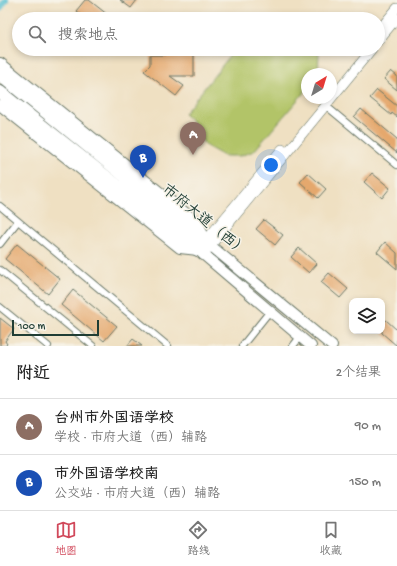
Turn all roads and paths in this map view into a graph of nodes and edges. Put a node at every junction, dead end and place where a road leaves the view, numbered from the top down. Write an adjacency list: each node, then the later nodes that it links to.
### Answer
1 (397, 8): 3 (main road)
2 (397, 18): 4 (main road)
3 (385, 23)
4 (385, 33)
5 (357, 56): 9 (main road)
6 (366, 56): 10 (main road)
7 (0, 63): 19 (main road)
8 (0, 75): 19 (highway, 市府大道（西）)
9 (337, 81)
10 (337, 87)
11 (0, 92): 19 (highway, 市府大道（西）)
12 (322, 104): 19 (main road)
13 (327, 104): 15 (street)
14 (0, 105): 19 (main road)
15 (397, 165)
16 (0, 206): 17 (street)
17 (18, 221): 18 (street); 26 (street)
18 (0, 244)
19 (204, 248): 22 (main road, 市府大道（西）); 30 (main road, 市府大道（西）)
20 (0, 270): 25 (street)
21 (0, 307): 24 (street)
22 (270, 311): 23 (main road, 市府大道（西）); 27 (street)
23 (300, 337): 28 (street); 29 (main road, 市府大道（西）)
24 (48, 346)
25 (92, 346)
26 (168, 346)
27 (242, 346)
28 (293, 346)
29 (311, 346)
30 (332, 346)

